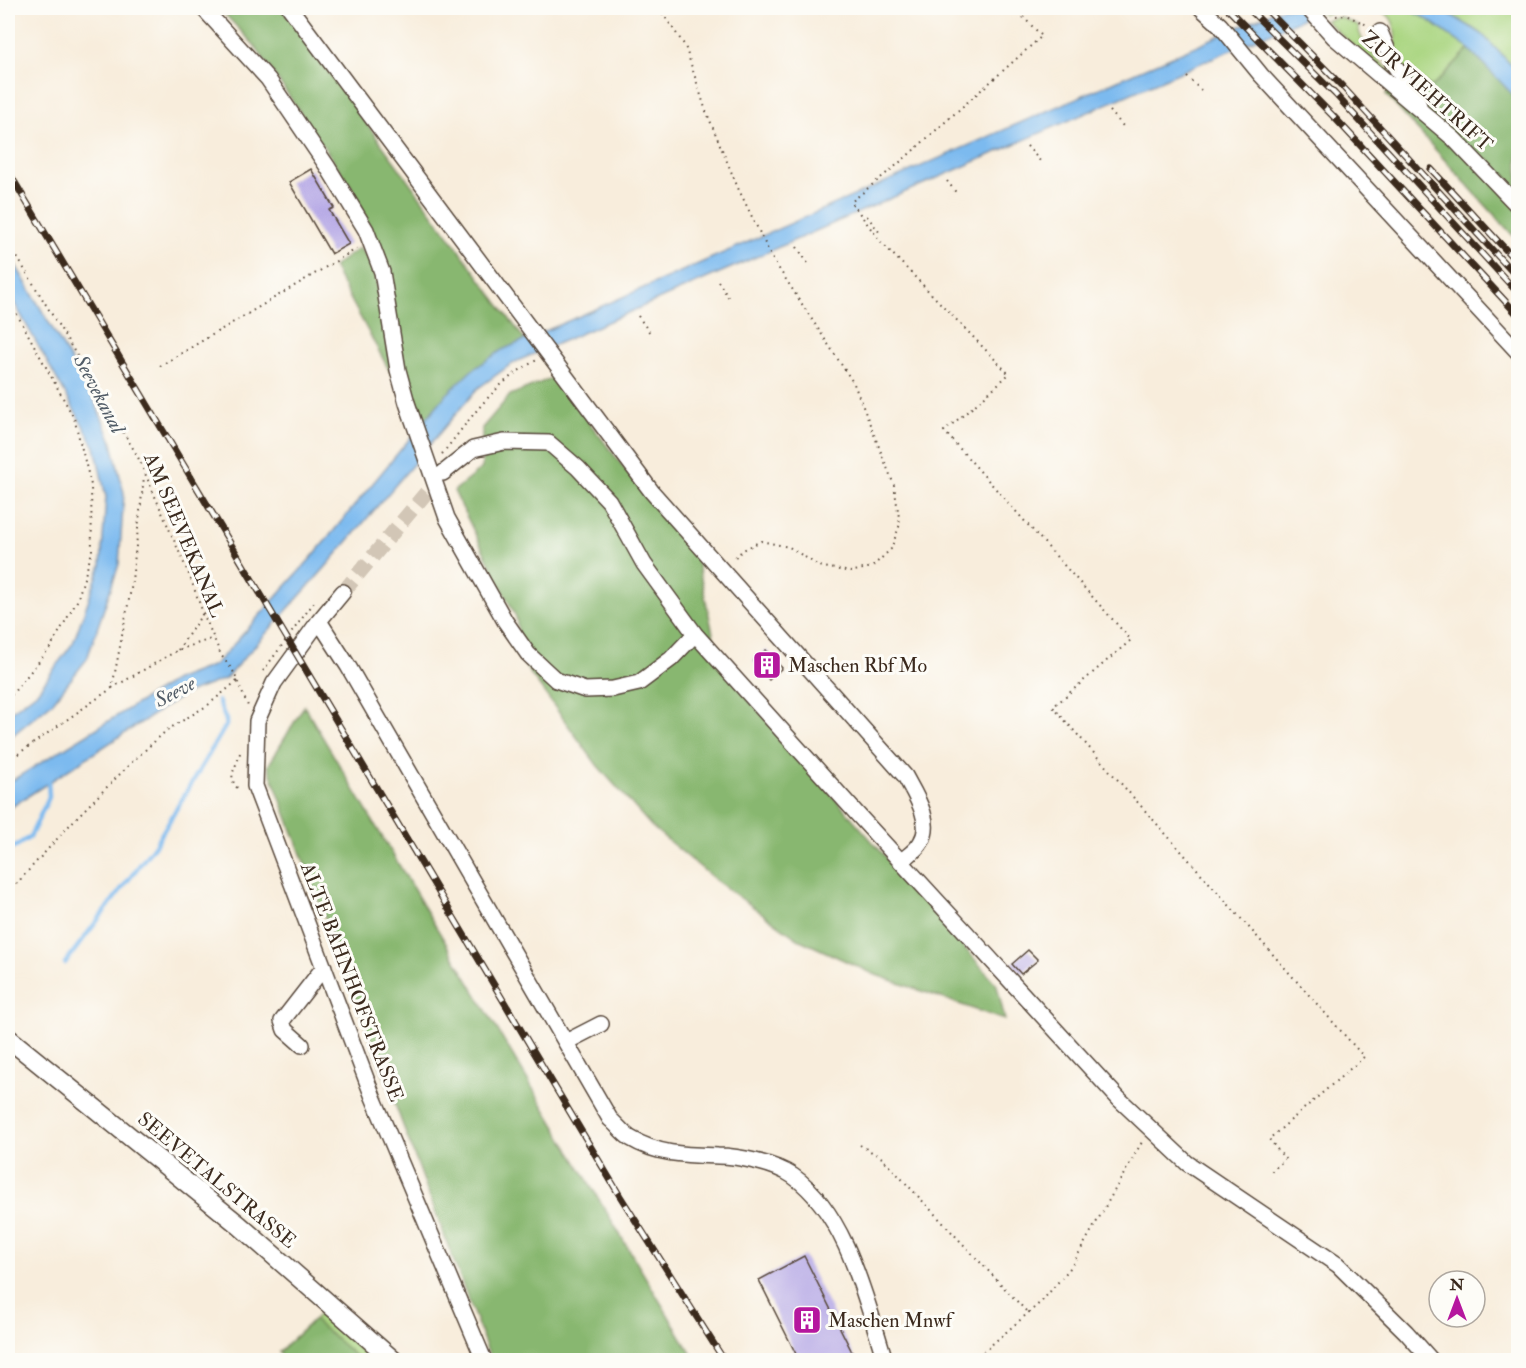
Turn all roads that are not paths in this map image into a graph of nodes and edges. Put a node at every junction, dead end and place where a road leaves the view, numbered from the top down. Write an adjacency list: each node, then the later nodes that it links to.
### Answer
1 (203, 8): 12 (street)
2 (290, 8): 13 (street)
3 (1201, 8): 8 (street)
4 (1308, 8): 6 (street, ZUR VIEHTRIFT)
5 (1380, 32): 6 (street)
6 (1420, 112): 7 (street, ZUR VIEHTRIFT)
7 (1518, 206)
8 (1518, 352)
9 (440, 466): 12 (street)
10 (343, 592): 11 (street, ALTE BAHNHOFSTRASSE)
11 (319, 621): 14 (street, ALTE BAHNHOFSTRASSE); 17 (street)
12 (695, 634): 13 (street)
13 (901, 862): 22 (street)
14 (324, 967): 18 (street); 20 (street, ALTE BAHNHOFSTRASSE)
15 (601, 1024): 17 (street)
16 (8, 1038): 19 (main road, SEEVETALSTRASSE)
17 (566, 1042): 21 (street)
18 (302, 1045)
19 (393, 1360)
20 (484, 1360)
21 (885, 1360)
22 (1431, 1360)

